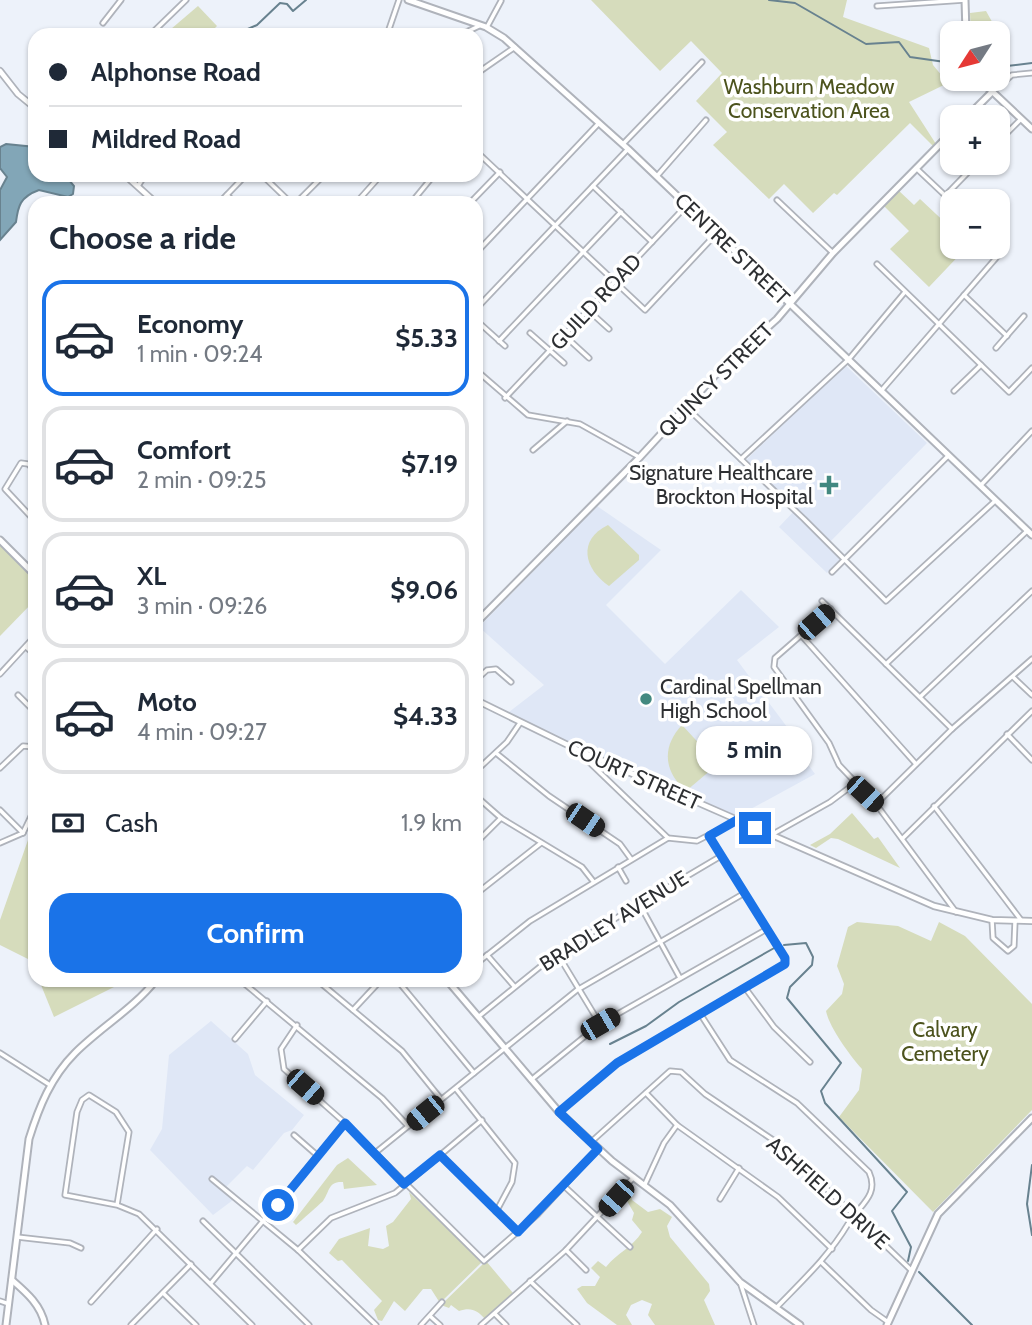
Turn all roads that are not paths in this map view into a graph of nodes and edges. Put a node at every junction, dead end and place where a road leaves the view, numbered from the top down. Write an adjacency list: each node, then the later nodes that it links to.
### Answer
1 (121, 0): 9 (street)
2 (186, 0): 11 (street)
3 (400, 0): 12 (street)
4 (408, 0): 10 (main road, CENTRE STREET)
5 (965, 0): 7 (street); 8 (main road)
6 (501, 1): 10 (street)
7 (877, 6)
8 (966, 21)
9 (103, 23)
10 (484, 26): 13 (street); 14 (main road, CENTRE STREET)
11 (157, 28)
12 (390, 28)
13 (479, 28)
14 (514, 47): 16 (street); 24 (main road, CENTRE STREET)
15 (702, 62): 27 (street)
16 (483, 69)
17 (0, 71): 20 (street)
18 (1032, 73): 19 (street)
19 (992, 92): 21 (main road); 22 (main road)
20 (28, 102)
21 (979, 105)
22 (1021, 119): 25 (main road); 26 (street)
23 (706, 120): 34 (street)
24 (599, 123): 27 (main road, CENTRE STREET); 53 (street)
25 (1032, 129)
26 (1010, 130)
27 (622, 144): 29 (main road, CENTRE STREET)
28 (940, 144): 31 (main road, QUINCY STREET)
29 (628, 149): 34 (main road, CENTRE STREET); 43 (street)
30 (483, 157): 32 (street)
31 (916, 168): 45 (street); 62 (main road, QUINCY STREET)
32 (500, 172): 52 (street); 53 (street)
33 (965, 175): 44 (street)
34 (656, 176): 55 (main road, CENTRE STREET)
35 (133, 182): 42 (street)
36 (141, 182): 42 (street)
37 (239, 182): 46 (street)
38 (269, 182): 48 (street)
39 (317, 182): 49 (street)
40 (375, 182): 50 (street)
41 (430, 182): 51 (street)
42 (138, 186): 47 (street)
43 (593, 186): 56 (street); 57 (street)
44 (952, 189)
45 (940, 191)
46 (227, 195)
47 (149, 196)
48 (283, 196)
49 (303, 196)
50 (362, 196)
51 (418, 196)
52 (477, 196)
53 (528, 198): 57 (street); 60 (street)
54 (777, 200): 62 (street)
55 (687, 205): 58 (main road, CENTRE STREET); 59 (street, GUILD ROAD)
56 (621, 212): 59 (street); 61 (street)
57 (556, 225): 61 (street); 68 (street)
58 (716, 234): 65 (street); 69 (main road, CENTRE STREET)
59 (652, 242): 65 (street, GUILD ROAD)
60 (483, 246)
61 (583, 252): 65 (street); 78 (street)
62 (833, 253): 69 (main road, QUINCY STREET)
63 (995, 259): 67 (street)
64 (877, 264): 66 (street)
65 (615, 282): 70 (street, GUILD ROAD)
66 (905, 292): 72 (street); 83 (street)
67 (964, 295): 72 (street); 77 (street)
68 (483, 302)
69 (790, 305): 83 (main road, CENTRE STREET); 91 (main road, QUINCY STREET)
70 (588, 310): 74 (street); 76 (street, GUILD ROAD)
71 (1024, 316): 77 (street)
72 (938, 325): 85 (street); 88 (street)
73 (483, 326): 78 (street)
74 (609, 329)
75 (530, 333): 81 (street)
76 (565, 335): 81 (street, GUILD ROAD); 82 (street)
77 (1007, 336): 80 (street)
78 (499, 341): 79 (street)
79 (505, 346)
80 (996, 348)
81 (551, 350): 84 (street); 90 (street, GUILD ROAD)
82 (589, 358)
83 (849, 359): 88 (main road, CENTRE STREET); 97 (street)
84 (564, 363)
85 (981, 365): 86 (street); 89 (street)
86 (1032, 368)
87 (483, 377): 90 (street)
88 (881, 391): 95 (main road, CENTRE STREET)
89 (954, 391)
90 (505, 398): 92 (street)
91 (686, 407): 96 (main road, QUINCY STREET); 97 (street)
92 (567, 421): 94 (street); 96 (street)
93 (1032, 431): 99 (street)
94 (533, 450)
95 (947, 457): 99 (main road, CENTRE STREET); 104 (street)
96 (639, 458): 110 (main road, QUINCY STREET)
97 (741, 459): 104 (street)
98 (28, 464): 101 (street)
99 (980, 487): 100 (main road, CENTRE STREET)
100 (995, 501): 102 (main road, CENTRE STREET); 104 (street)
101 (28, 513)
102 (1030, 533): 114 (street)
103 (0, 540): 105 (main road)
104 (845, 559): 106 (street)
105 (28, 568)
106 (832, 572)
107 (1032, 591): 121 (street)
108 (822, 601): 109 (street)
109 (831, 609): 111 (street); 114 (street)
110 (483, 616)
111 (802, 635): 132 (street); 135 (street)
112 (26, 646): 115 (street)
113 (1032, 659): 117 (street)
114 (886, 664): 121 (street)
115 (0, 674)
116 (483, 674): 118 (street)
117 (1012, 677): 120 (street); 126 (street)
118 (511, 682)
119 (18, 695): 123 (street)
120 (1032, 695)
121 (920, 697): 126 (street)
122 (483, 703): 125 (street, COURT STREET)
123 (28, 705)
124 (1032, 711): 127 (street)
125 (520, 723): 129 (street); 130 (street, COURT STREET)
126 (953, 729): 132 (street)
127 (1007, 734): 131 (street); 138 (street)
128 (28, 746): 134 (street)
129 (496, 753): 133 (street); 152 (street)
130 (587, 755): 141 (street, COURT STREET); 147 (street)
131 (1032, 760)
132 (916, 764): 137 (street)
133 (483, 765)
134 (0, 768)
135 (854, 784): 137 (street); 144 (street)
136 (483, 802): 140 (street)
137 (876, 804): 148 (street)
138 (934, 806): 148 (street); 163 (street)
139 (0, 810): 143 (street)
140 (501, 818): 146 (street); 150 (street)
141 (737, 820): 144 (street, COURT STREET); 145 (street)
142 (28, 823): 143 (street)
143 (23, 833): 149 (street)
144 (772, 835): 159 (street, COURT STREET)
145 (709, 836): 147 (street); 151 (street)
146 (483, 837)
147 (668, 838): 152 (street)
148 (902, 838): 159 (street)
149 (0, 843)
150 (541, 843): 154 (street); 156 (street)
151 (721, 856): 157 (street); 158 (street, BRADLEY AVENUE)
152 (631, 859): 153 (street)
153 (618, 867): 154 (street); 155 (street)
154 (593, 881): 167 (street)
155 (626, 881)
156 (483, 889)
157 (743, 894): 164 (street); 165 (street)
158 (640, 905): 165 (street); 166 (street, BRADLEY AVENUE)
159 (957, 913): 160 (street, COURT STREET)
160 (992, 920): 162 (street, COURT STREET); 162 (street)
161 (1032, 921): 163 (street, COURT STREET)
162 (1015, 922): 163 (street, COURT STREET)
163 (1022, 922)
164 (767, 929): 169 (street); 177 (street)
165 (660, 942): 169 (street); 178 (street)
166 (557, 953): 170 (street, BRADLEY AVENUE); 178 (street)
167 (487, 954): 168 (street); 170 (street)
168 (483, 958)
169 (680, 978): 183 (street)
170 (514, 986): 182 (street, BRADLEY AVENUE)
171 (149, 987): 191 (main road)
172 (249, 987): 179 (street)
173 (325, 987): 180 (street)
174 (374, 987): 180 (street)
175 (403, 987): 189 (street)
176 (453, 987): 182 (main road)
177 (746, 989): 181 (street); 188 (street)
178 (577, 990): 183 (street); 186 (street)
179 (267, 1001): 184 (street); 185 (street)
180 (353, 1010): 194 (street)
181 (701, 1015): 195 (street); 216 (street)
182 (478, 1017): 186 (main road)
183 (600, 1024): 190 (street)
184 (297, 1025): 198 (street); 200 (street)
185 (235, 1039)
186 (504, 1048): 189 (street); 190 (main road)
187 (0, 1054): 191 (street)
188 (810, 1062)
189 (474, 1073): 192 (street)
190 (531, 1080): 195 (main road)
191 (50, 1085): 222 (main road)
192 (456, 1088): 194 (street); 196 (street)
193 (646, 1093): 199 (street); 202 (street); 216 (street, ASHFIELD DRIVE)
194 (441, 1100): 200 (street)
195 (559, 1112): 202 (main road)
196 (482, 1120): 205 (street); 215 (street)
197 (1031, 1120): 232 (main road)
198 (345, 1123): 204 (street); 206 (street)
199 (677, 1125): 207 (street); 211 (street)
200 (408, 1126): 204 (street)
201 (294, 1135): 206 (street)
202 (591, 1142): 203 (main road)
203 (598, 1149): 208 (main road); 212 (street)
204 (375, 1153): 210 (street)
205 (440, 1155): 210 (street); 215 (street)
206 (318, 1156): 219 (street)
207 (739, 1168): 213 (street); 225 (street)
208 (634, 1177): 211 (main road); 217 (street)
209 (212, 1179): 219 (street)
210 (404, 1184): 221 (street); 226 (street)
211 (645, 1184): 235 (main road)
212 (564, 1186): 217 (street); 221 (street)
213 (720, 1199)
214 (117, 1205): 214 (street); 220 (street)
215 (496, 1212): 221 (street)
216 (855, 1216): 225 (street); 232 (street, ASHFIELD DRIVE)
217 (598, 1217): 223 (street); 227 (street)
218 (203, 1221): 228 (street)
219 (264, 1221): 226 (street); 228 (street)
220 (157, 1229): 230 (street); 239 (street)
221 (518, 1232)
222 (17, 1237): 224 (street); 233 (main road)
223 (630, 1247)
224 (81, 1248)
225 (832, 1249): 229 (street)
226 (298, 1250): 252 (street)
227 (566, 1250): 231 (street); 234 (street)
228 (237, 1254): 236 (street); 251 (street)
229 (821, 1262): 242 (street); 245 (street)
230 (191, 1264): 236 (street); 237 (street)
231 (586, 1270)
232 (911, 1270): 245 (main road)
233 (12, 1280): 241 (main road); 248 (main road)
234 (530, 1281): 243 (street); 257 (street)
235 (740, 1282): 242 (main road); 258 (street)
236 (211, 1283): 250 (street)
237 (163, 1293): 246 (street); 249 (street)
238 (0, 1301): 241 (street)
239 (91, 1302)
240 (442, 1303): 244 (street)
241 (9, 1304): 247 (main road)
242 (776, 1308): 259 (main road)
243 (494, 1314): 255 (street); 256 (street)
244 (430, 1316): 253 (street); 254 (street)
245 (887, 1323)
246 (134, 1324)
247 (6, 1325)
248 (45, 1325)
249 (196, 1325)
250 (253, 1325)
251 (309, 1325)
252 (376, 1325)
253 (421, 1325)
254 (440, 1325)
255 (481, 1325)
256 (506, 1325)
257 (577, 1325)
258 (754, 1325)
259 (800, 1325)

